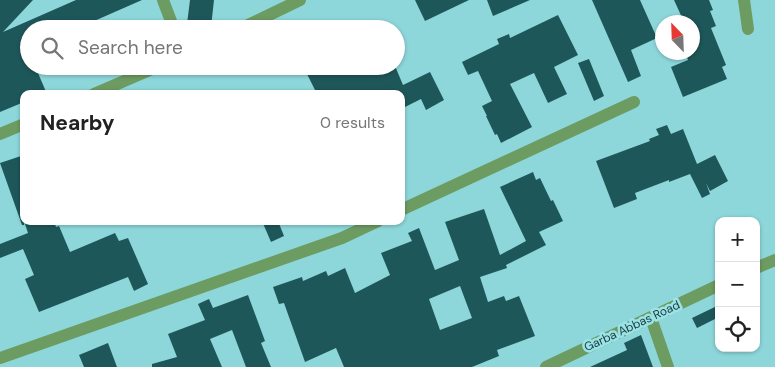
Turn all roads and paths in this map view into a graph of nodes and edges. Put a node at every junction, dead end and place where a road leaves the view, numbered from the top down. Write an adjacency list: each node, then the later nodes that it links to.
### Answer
1 (163, 0): 4 (street)
2 (300, 0): 5 (street)
3 (744, 0): 6 (street)
4 (171, 20)
5 (259, 20)
6 (748, 29)
7 (138, 75): 8 (street)
8 (103, 90)
9 (634, 102): 12 (street)
10 (20, 126): 11 (street)
11 (0, 134)
12 (405, 208)
13 (370, 225): 18 (street)
14 (775, 260): 15 (street)
15 (760, 266)
16 (715, 287): 17 (street, Garba Abbas Road)
17 (651, 318): 19 (street, Garba Abbas Road); 20 (street)
18 (0, 358)
19 (546, 367)
20 (668, 367)

